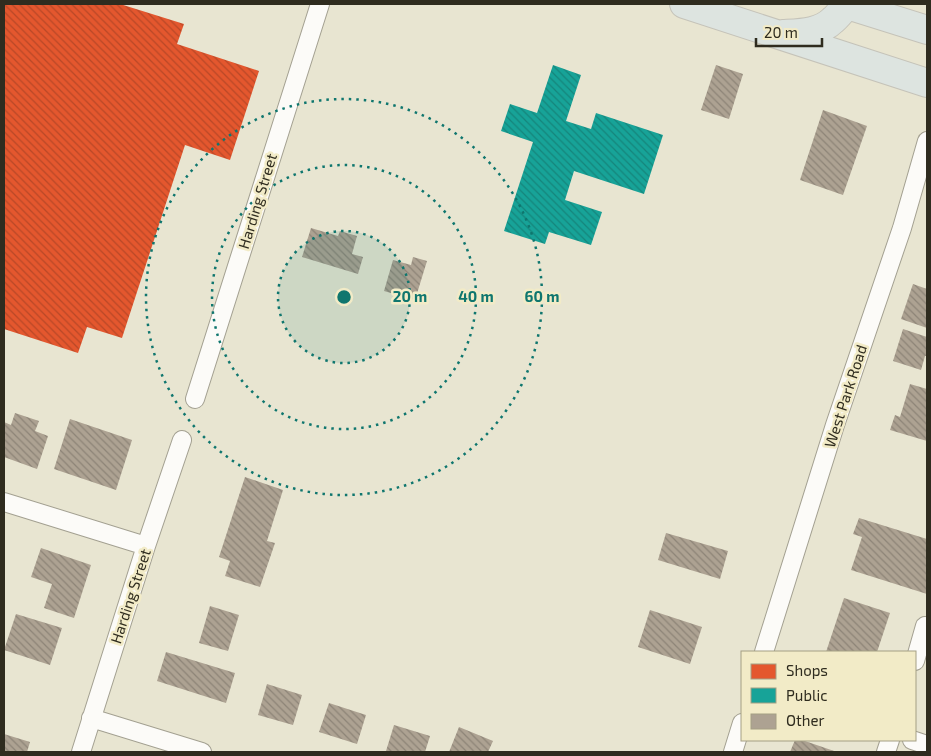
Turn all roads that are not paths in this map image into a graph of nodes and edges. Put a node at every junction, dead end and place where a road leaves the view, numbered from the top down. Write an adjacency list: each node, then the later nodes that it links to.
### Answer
1 (320, 4): 8 (street, Harding Street)
2 (684, 4): 5 (main road)
3 (845, 4): 4 (main road); 5 (main road)
4 (927, 30)
5 (776, 34): 6 (main road)
6 (927, 83)
7 (927, 141): 13 (street, West Park Road)
8 (195, 399)
9 (182, 440): 11 (street, Harding Street)
10 (4, 502): 11 (street)
11 (146, 546): 15 (street, Harding Street)
12 (925, 626): 14 (street)
13 (764, 651)
14 (916, 657)
15 (92, 718): 19 (street, Harding Street); 20 (street)
16 (741, 726): 21 (street)
17 (915, 741): 18 (street)
18 (927, 745)
19 (81, 752)
20 (202, 752)
21 (733, 752)

